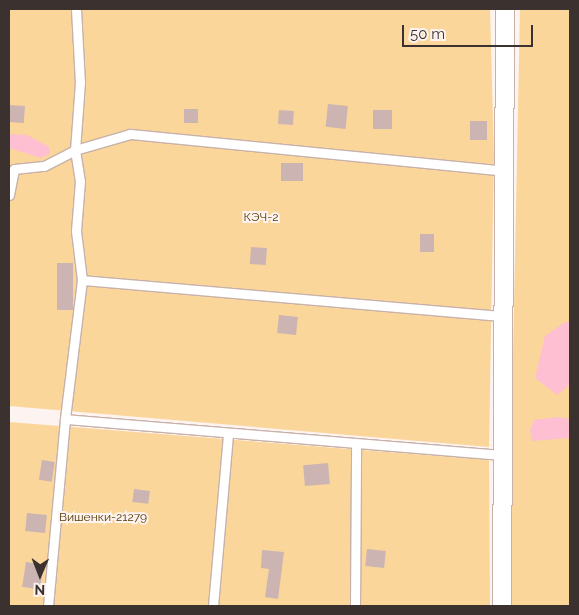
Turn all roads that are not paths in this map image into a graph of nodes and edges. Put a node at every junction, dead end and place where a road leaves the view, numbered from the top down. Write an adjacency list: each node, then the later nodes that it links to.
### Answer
1 (76, 9): 3 (lane)
2 (505, 9): 4 (street)
3 (75, 150): 4 (lane); 5 (lane); 6 (lane)
4 (505, 171): 7 (street)
5 (9, 195)
6 (82, 280): 7 (lane); 8 (lane)
7 (505, 316): 11 (street)
8 (64, 419): 9 (lane); 12 (lane)
9 (228, 434): 10 (lane); 13 (lane)
10 (356, 445): 11 (lane); 14 (lane)
11 (504, 455): 15 (street)
12 (48, 606)
13 (213, 606)
14 (355, 606)
15 (502, 606)

